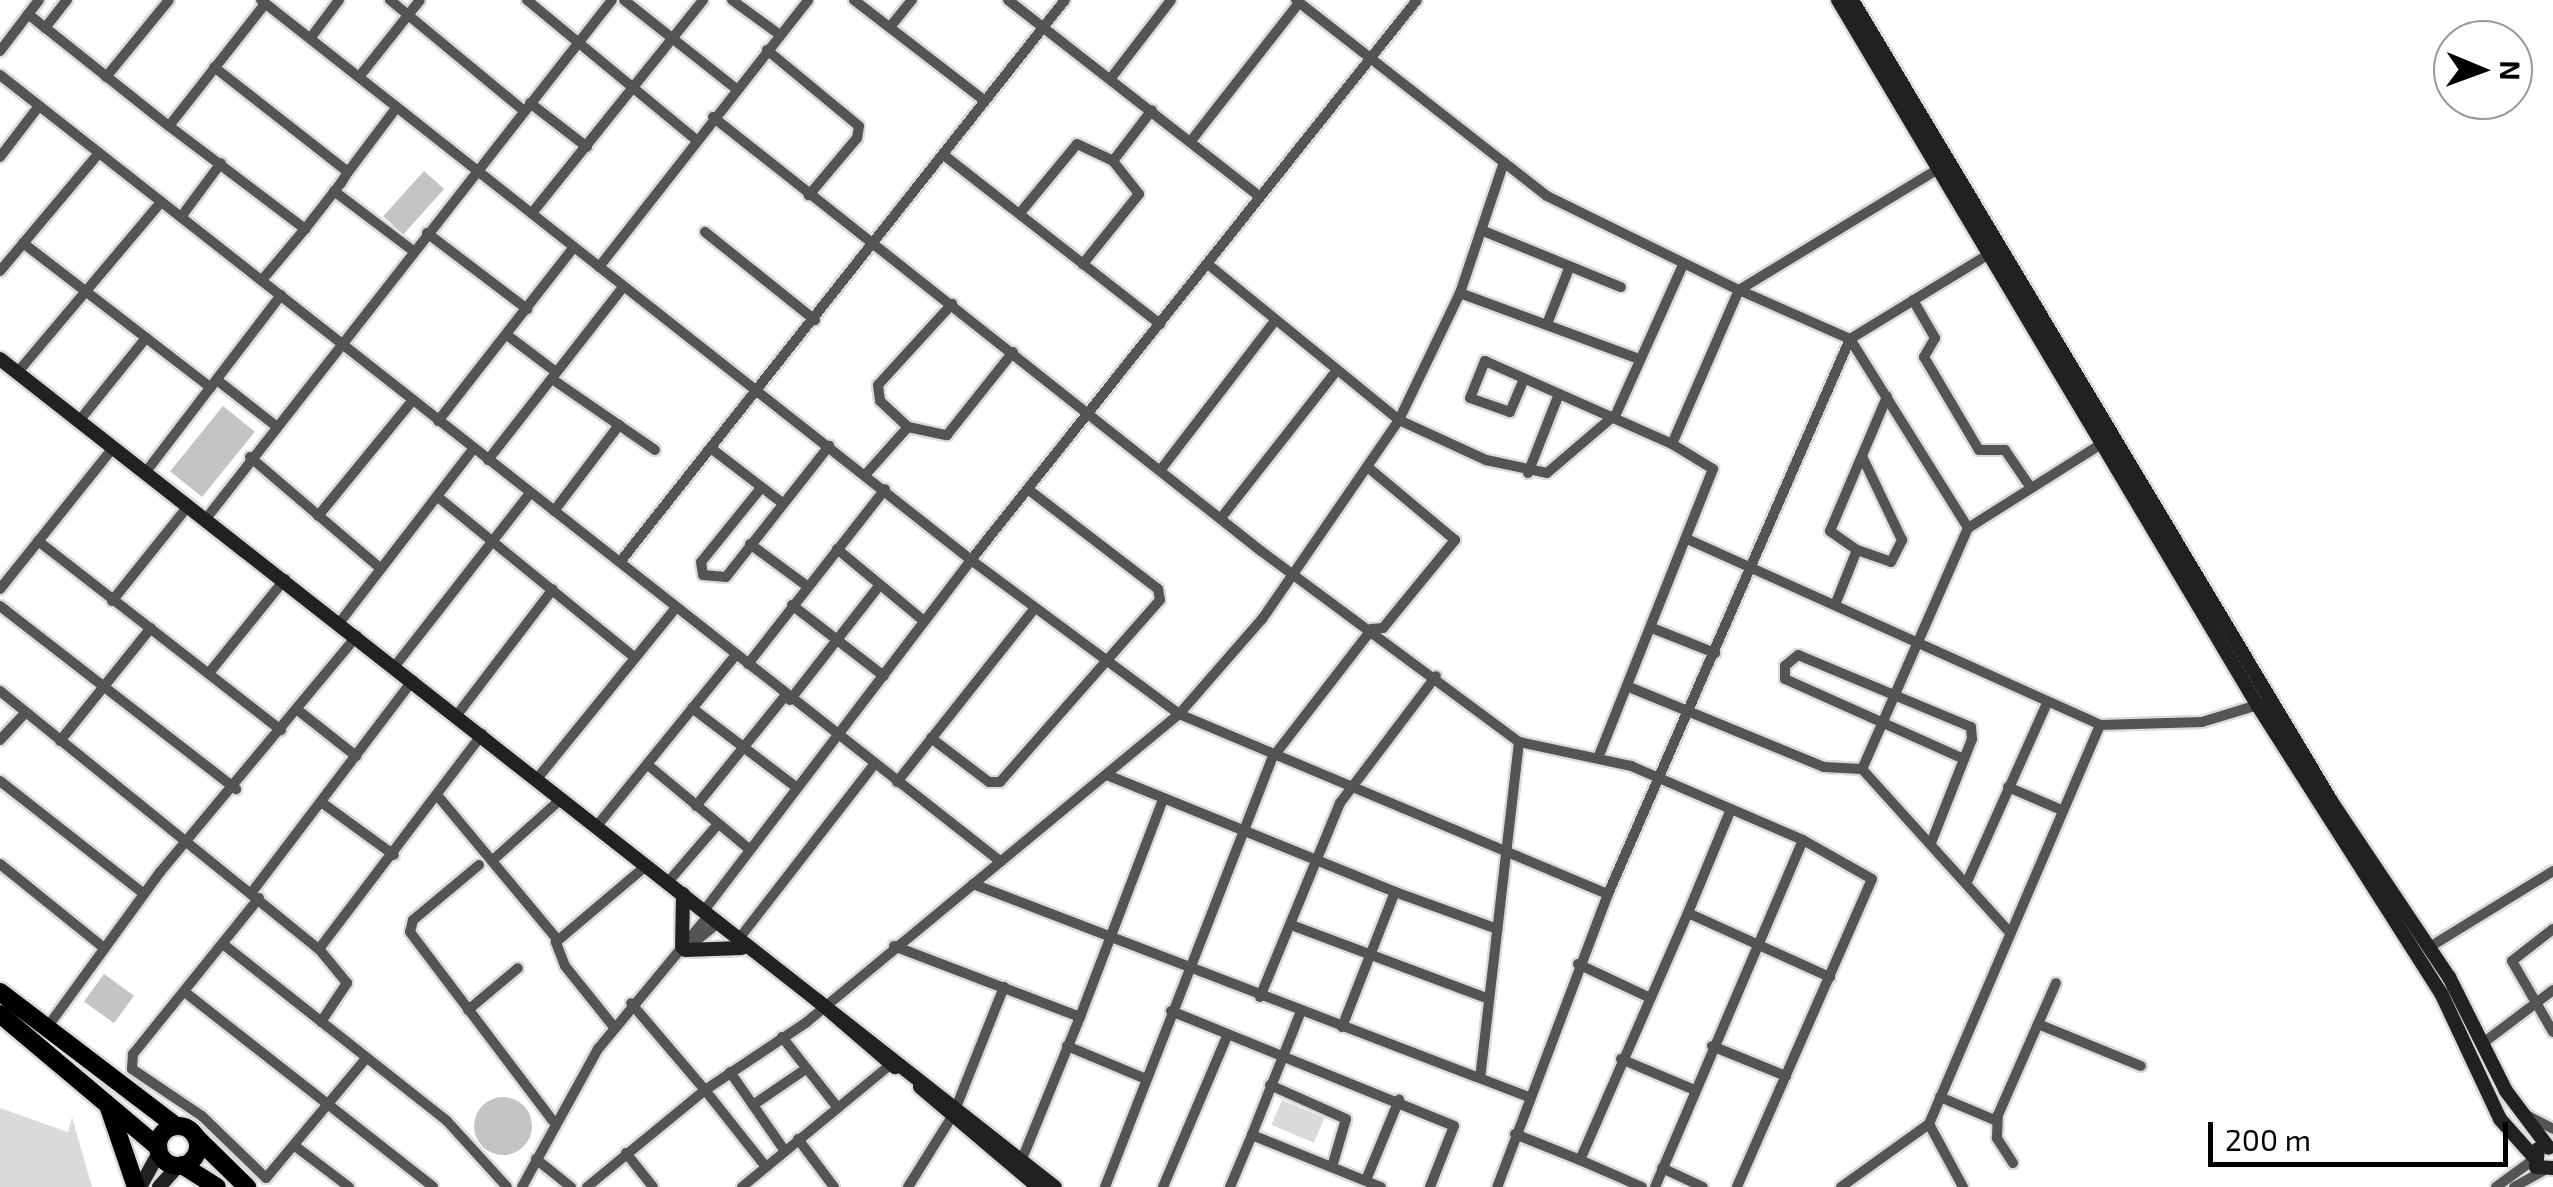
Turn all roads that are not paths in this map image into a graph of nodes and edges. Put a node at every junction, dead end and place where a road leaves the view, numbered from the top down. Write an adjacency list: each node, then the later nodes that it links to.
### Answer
1 (39, 0): 23 (street)
2 (67, 0): 27 (street)
3 (169, 0): 37 (street)
4 (339, 0): 29 (street)
5 (390, 0): 24 (street)
6 (420, 0): 24 (street)
7 (528, 0): 31 (street)
8 (612, 0): 31 (street)
9 (624, 0): 30 (street)
10 (703, 0): 30 (street)
11 (732, 0): 28 (street)
12 (808, 0): 28 (street)
13 (854, 0): 26 (street)
14 (912, 0): 26 (street)
15 (1008, 0): 25 (street)
16 (1065, 0): 25 (street)
17 (1171, 0): 39 (street)
18 (1417, 0): 34 (street)
19 (1838, 0): 58 (main road)
20 (1852, 0): 194 (main road)
21 (1298, 1): 34 (street); 50 (street)
22 (263, 2): 29 (street); 35 (street)
23 (28, 14): 27 (street); 32 (street)
24 (409, 15): 38 (street); 45 (street)
25 (1044, 24): 39 (street); 42 (street)
26 (890, 27): 42 (street)
27 (45, 28): 37 (street)
28 (780, 35): 33 (street)
29 (312, 36): 38 (street)
30 (672, 38): 40 (street); 41 (street)
31 (577, 43): 40 (street); 45 (street)
32 (0, 50)
33 (767, 50): 41 (street); 62 (street)
34 (1372, 56): 56 (street); 63 (street)
35 (214, 66): 48 (street); 60 (street)
36 (0, 75): 43 (street)
37 (106, 77): 48 (street)
38 (358, 77): 44 (street)
39 (1111, 78): 46 (street)
40 (632, 88): 49 (street); 51 (street)
41 (735, 88): 47 (street)
42 (986, 101): 53 (street)
43 (39, 106): 52 (street); 54 (street)
44 (397, 107): 59 (street); 60 (street)
45 (527, 107): 51 (street); 59 (street)
46 (1152, 110): 50 (street); 55 (street)
47 (713, 117): 49 (street); 62 (street)
48 (170, 126): 57 (street)
49 (695, 139): 81 (street)
50 (1191, 141): 63 (street)
51 (587, 147): 66 (street)
52 (99, 153): 64 (street); 72 (street)
53 (944, 156): 65 (street); 73 (street)
54 (0, 157)
55 (1113, 161): 65 (street); 77 (street)
56 (1504, 162): 69 (street); 79 (street)
57 (221, 163): 67 (street); 68 (street)
58 (1940, 168): 76 (main road); 86 (street)
59 (476, 169): 66 (street); 70 (street)
60 (348, 172): 61 (street)
61 (334, 191): 68 (street); 75 (street)
62 (809, 194): 73 (street)
63 (1259, 196): 78 (street)
64 (161, 202): 67 (street); 88 (street)
65 (1020, 213): 77 (street)
66 (532, 214): 74 (street)
67 (181, 217): 83 (street)
68 (305, 229): 83 (street)
69 (1481, 230): 80 (street); 87 (street)
70 (427, 232): 75 (street); 92 (street)
71 (705, 232): 93 (street)
72 (23, 243): 82 (street); 88 (street)
73 (872, 246): 91 (street); 93 (street)
74 (574, 248): 81 (street); 92 (street)
75 (412, 250): 100 (street)
76 (1991, 253): 90 (street); 121 (main road)
77 (1083, 264): 95 (street)
78 (1209, 265): 94 (street); 95 (street)
79 (1683, 265): 86 (street); 103 (street)
80 (1570, 266): 85 (street); 96 (street)
81 (599, 267): 84 (street)
82 (0, 270)
83 (262, 280): 89 (street)
84 (623, 286): 106 (street); 109 (street)
85 (1622, 287)
86 (1739, 290): 99 (street); 122 (street)
87 (1460, 292): 96 (street); 115 (street)
88 (83, 293): 98 (street); 105 (street)
89 (281, 295): 100 (street); 108 (street)
90 (1913, 300): 99 (street); 138 (street)
91 (952, 304): 101 (street); 120 (street)
92 (526, 309): 97 (street)
93 (815, 320): 109 (street)
94 (1274, 322): 104 (street); 131 (street)
95 (1160, 324): 113 (street)
96 (1547, 324): 103 (street)
97 (507, 335): 106 (street); 117 (street)
98 (146, 338): 108 (street); 116 (street)
99 (1850, 338): 111 (street); 157 (street)
100 (340, 342): 112 (street); 118 (street)
101 (1012, 352): 113 (street); 120 (street)
102 (0, 359): 105 (main road)
103 (1638, 359): 114 (street)
104 (1337, 370): 115 (street); 146 (street)
105 (17, 373): 116 (main road)
106 (554, 376): 119 (street); 130 (street)
107 (1524, 379): 107 (street); 110 (street)
108 (214, 384): 118 (street); 133 (street)
109 (757, 390): 123 (street); 126 (street)
110 (1558, 394): 114 (street); 134 (street)
111 (1887, 397): 128 (street); 148 (street)
112 (414, 400): 117 (street); 145 (street)
113 (1092, 414): 131 (street); 139 (street)
114 (1613, 418): 122 (street); 134 (street)
115 (1399, 420): 132 (street); 134 (street)
116 (79, 421): 124 (main road)
117 (438, 421): 125 (street)
118 (276, 426): 129 (street)
119 (619, 426): 127 (street); 144 (street)
120 (908, 427): 135 (street)
121 (2103, 443): 138 (street); 194 (main road)
122 (1672, 444): 149 (street)
123 (829, 446): 135 (street); 142 (street)
124 (113, 448): 133 (main road); 150 (street)
125 (473, 449): 130 (street); 141 (street)
126 (712, 449): 136 (street); 156 (street)
127 (655, 450)
128 (1862, 456): 154 (street); 154 (street)
129 (250, 457): 145 (street); 147 (street)
130 (488, 460): 140 (street)
131 (1162, 468): 146 (street)
132 (1370, 469): 159 (street); 175 (street)
133 (145, 473): 143 (main road)
134 (1528, 473)
135 (866, 474): 137 (street)
136 (760, 488): 142 (street); 152 (street)
137 (885, 488): 153 (street); 155 (street)
138 (2031, 488): 148 (street)
139 (1029, 490): 155 (street); 183 (street)
140 (530, 493): 144 (street); 151 (street)
141 (438, 497): 151 (street); 158 (street)
142 (781, 502): 152 (street)
143 (188, 506): 147 (main road); 165 (street)
144 (554, 511): 156 (street)
145 (318, 516): 158 (street)
146 (1220, 518): 159 (street)
147 (206, 520): 160 (main road)
148 (1968, 528): 177 (street)
149 (1686, 539): 157 (street); 174 (street)
150 (38, 541): 164 (street); 165 (street)
151 (492, 541): 163 (street); 184 (street)
152 (750, 544): 162 (street)
153 (837, 550): 161 (street); 162 (street)
154 (1857, 550): 167 (street)
155 (971, 560): 170 (street); 172 (street)
156 (620, 562): 169 (street)
157 (1751, 566): 167 (street); 179 (street)
158 (380, 568): 171 (street)
159 (1292, 573): 175 (street); 200 (street)
160 (285, 579): 171 (main road); 185 (street)
161 (880, 585): 172 (street); 178 (street)
162 (807, 586): 166 (street)
163 (553, 589): 180 (street); 201 (street)
164 (0, 590)
165 (112, 601): 173 (street)
166 (792, 605): 178 (street); 182 (street)
167 (1835, 605): 177 (street)
168 (0, 606): 189 (street)
169 (676, 608): 180 (street); 181 (street)
170 (1035, 608): 183 (street); 207 (street)
171 (340, 622): 176 (main road)
172 (924, 622): 186 (street)
173 (151, 628): 185 (street); 189 (street)
174 (1652, 628): 179 (street); 190 (street)
175 (1372, 629): 187 (street); 214 (street)
176 (356, 636): 184 (main road); 198 (street)
177 (1921, 639): 193 (street); 195 (street)
178 (836, 640): 186 (street); 192 (street)
179 (1715, 653): 197 (street)
180 (633, 656): 221 (street)
181 (736, 656): 182 (street); 196 (street)
182 (748, 664): 192 (street)
183 (1107, 664): 200 (street); 207 (street)
184 (395, 666): 188 (main road)
185 (209, 674): 204 (street)
186 (884, 676): 206 (street)
187 (1436, 676): 210 (street); 224 (street)
188 (413, 680): 201 (main road); 213 (street)
189 (104, 685): 209 (street); 227 (street)
190 (1629, 687): 197 (street); 212 (street)
191 (0, 691): 199 (street)
192 (788, 698): 206 (street); 211 (street)
193 (1896, 699): 202 (street); 202 (street); 215 (street)
194 (2264, 702): 203 (street); 273 (main road); 352 (main road)
195 (2047, 704): 203 (street); 226 (street)
196 (692, 708): 211 (street); 216 (street)
197 (1691, 708): 218 (street); 220 (street)
198 (299, 712): 204 (street); 213 (street)
199 (26, 713): 208 (street); 209 (street)
200 (1179, 714): 214 (street); 219 (street)
201 (457, 715): 205 (main road)
202 (1883, 725): 215 (street); 218 (street)
203 (2100, 725): 233 (street)
204 (281, 730): 227 (street)
205 (482, 734): 221 (main road); 228 (street)
206 (836, 738): 217 (street); 225 (street)
207 (931, 738): 223 (street)
208 (0, 740)
209 (60, 740): 239 (street)
210 (1520, 742): 212 (street); 241 (street)
211 (744, 748): 225 (street); 232 (street)
212 (1600, 755): 220 (street)
213 (356, 756): 231 (street)
214 (1272, 757): 224 (street); 237 (street)
215 (1964, 759): 240 (street)
216 (648, 765): 232 (street); 236 (street)
217 (873, 766): 223 (street); 267 (street)
218 (1862, 770): 240 (street)
219 (1107, 775): 230 (street); 246 (street)
220 (1660, 778): 234 (street); 257 (street)
221 (536, 780): 229 (main road)
222 (0, 781): 255 (street)
223 (897, 782): 246 (street)
224 (1352, 782): 241 (street); 245 (street)
225 (796, 787): 242 (street)
226 (2008, 787): 233 (street); 252 (street)
227 (236, 789): 239 (street)
228 (437, 795): 243 (street); 244 (street)
229 (562, 800): 236 (main road); 244 (street)
230 (1163, 800): 237 (street); 265 (street)
231 (321, 802): 243 (street); 258 (street)
232 (696, 806): 235 (street)
233 (2060, 808): 264 (street)
234 (1731, 809): 238 (street); 259 (street)
235 (718, 824): 242 (street); 251 (street)
236 (596, 826): 249 (main road)
237 (1246, 829): 245 (street); 278 (street)
238 (1803, 840): 270 (street); 280 (street)
239 (190, 842): 255 (street); 258 (street)
240 (1931, 844): 252 (street)
241 (1506, 846): 257 (street); 262 (street)
242 (748, 848): 260 (street)
243 (394, 855): 272 (street)
244 (494, 859): 266 (street)
245 (1319, 860): 254 (street); 261 (street)
246 (1001, 862): 253 (street)
247 (0, 864): 271 (street)
248 (478, 864): 292 (street)
249 (647, 864): 251 (main road); 266 (street)
250 (2553, 871): 273 (street)
251 (668, 882): 256 (main road)
252 (1967, 882): 264 (street)
253 (973, 884): 265 (street); 269 (street)
254 (1395, 892): 262 (street); 276 (street)
255 (144, 894): 271 (street)
256 (682, 894): 260 (main road); 274 (main road)
257 (1608, 894): 277 (street)
258 (255, 895): 268 (street); 272 (street)
259 (1688, 913): 270 (street); 286 (street)
260 (710, 917): 267 (main road); 274 (street)
261 (1294, 926): 276 (street); 287 (street)
262 (1497, 929): 288 (street)
263 (2553, 929): 290 (street)
264 (2010, 933): 323 (street)
265 (1112, 936): 278 (street); 296 (street)
266 (558, 940): 299 (street)
267 (738, 940): 275 (main road)
268 (223, 944): 285 (street); 297 (street)
269 (894, 946): 282 (street); 291 (street)
270 (1756, 946): 280 (street); 307 (street)
271 (103, 947): 301 (street)
272 (319, 948): 297 (street)
273 (2428, 948): 305 (main road)
274 (682, 950): 275 (main road); 289 (street)
275 (761, 956): 291 (main road)
276 (1368, 956): 288 (street); 300 (street)
277 (1578, 964): 286 (street); 322 (street)
278 (1193, 967): 287 (street); 293 (street)
279 (518, 968): 292 (street)
280 (1830, 977): 315 (street)
281 (2056, 983): 298 (street)
282 (1004, 987): 296 (street); 329 (street)
283 (2553, 990): 290 (street)
284 (0, 992): 301 (highway)
285 (186, 993): 325 (street); 327 (street)
286 (1648, 996): 309 (street)
287 (1260, 997): 294 (street)
288 (1489, 999): 316 (street)
289 (632, 1003): 299 (street); 321 (street)
290 (2536, 1003): 302 (street); 305 (street)
291 (822, 1004): 304 (street); 311 (main road); 329 (main road)
292 (468, 1010): 331 (street)
293 (1171, 1011): 303 (street); 317 (street)
294 (1301, 1011): 300 (street); 308 (street)
295 (0, 1014): 318 (highway)
296 (1080, 1017): 306 (street)
297 (321, 1022): 310 (street)
298 (2038, 1024): 312 (street); 332 (street)
299 (614, 1027): 331 (street)
300 (1342, 1027): 316 (street)
301 (46, 1030): 335 (highway)
302 (2553, 1032)
303 (1227, 1036): 308 (street); 374 (street)
304 (782, 1037): 313 (street); 314 (street)
305 (2482, 1042): 330 (main road)
306 (1067, 1046): 317 (street); 345 (street)
307 (1712, 1046): 315 (street); 320 (street)
308 (1284, 1052): 319 (street); 324 (street)
309 (1622, 1059): 320 (street); 346 (street)
310 (364, 1061): 327 (street); 363 (street)
311 (891, 1064): 328 (street); 329 (main road)
312 (2141, 1066)
313 (806, 1068): 326 (street); 328 (street)
314 (730, 1072): 321 (street); 326 (street)
315 (1786, 1076): 382 (street)
316 (1480, 1077): 322 (street)
317 (1146, 1078): 373 (street)
318 (87, 1080): 341 (highway); 355 (highway)
319 (1270, 1086): 337 (street); 350 (street)
320 (1692, 1089): 351 (street)
321 (705, 1090): 343 (street); 349 (street)
322 (1526, 1096): 336 (street)
323 (1940, 1097): 332 (street); 333 (street)
324 (1399, 1100): 354 (street); 377 (street)
325 (178, 1104): 335 (street); 353 (street)
326 (753, 1105): 342 (street)
327 (327, 1106): 339 (street); 362 (street)
328 (838, 1107): 338 (street)
329 (955, 1111): 345 (main road); 370 (street); 371 (main road)
330 (2520, 1114): 334 (street); 340 (main road)
331 (553, 1121): 344 (street)
332 (1996, 1121): 347 (street)
333 (1930, 1124): 383 (street); 384 (street)
334 (2553, 1128)
335 (184, 1129): 341 (highway); 348 (highway); 359 (highway)
336 (1515, 1134): 346 (street); 378 (street)
337 (1252, 1135): 350 (street); 375 (street)
338 (798, 1139): 342 (street); 369 (street)
339 (295, 1146): 353 (street); 361 (street)
340 (2552, 1149): 352 (main road)
341 (159, 1150): 348 (highway); 355 (main road)
342 (785, 1150): 349 (street)
343 (626, 1153): 366 (street); 367 (street)
344 (536, 1159): 364 (street); 365 (street)
345 (1022, 1159): 372 (main road)
346 (1580, 1160): 379 (street)
347 (2013, 1163)
348 (180, 1166): 356 (main road); 358 (highway)
349 (766, 1167): 368 (street)
350 (1332, 1167): 354 (street)
351 (1662, 1168): 380 (street); 381 (street)
352 (2546, 1168): 385 (street); 386 (street)
353 (266, 1178): 360 (street)
354 (1366, 1180): 376 (street)
355 (138, 1187)
356 (159, 1187)
357 (188, 1187): 358 (highway)
358 (215, 1187)
359 (248, 1187)
360 (276, 1187)
361 (349, 1187)
362 (433, 1187)
363 (507, 1187)
364 (522, 1187)
365 (572, 1187)
366 (588, 1187)
367 (653, 1187)
368 (742, 1187)
369 (834, 1187)
370 (908, 1187)
371 (1038, 1187)
372 (1056, 1187)
373 (1106, 1187)
374 (1163, 1187)
375 (1230, 1187)
376 (1381, 1187)
377 (1430, 1187)
378 (1498, 1187)
379 (1642, 1187)
380 (1655, 1187)
381 (1703, 1187)
382 (1737, 1187)
383 (1841, 1187)
384 (1964, 1187)
385 (2496, 1187)
386 (2514, 1187)

